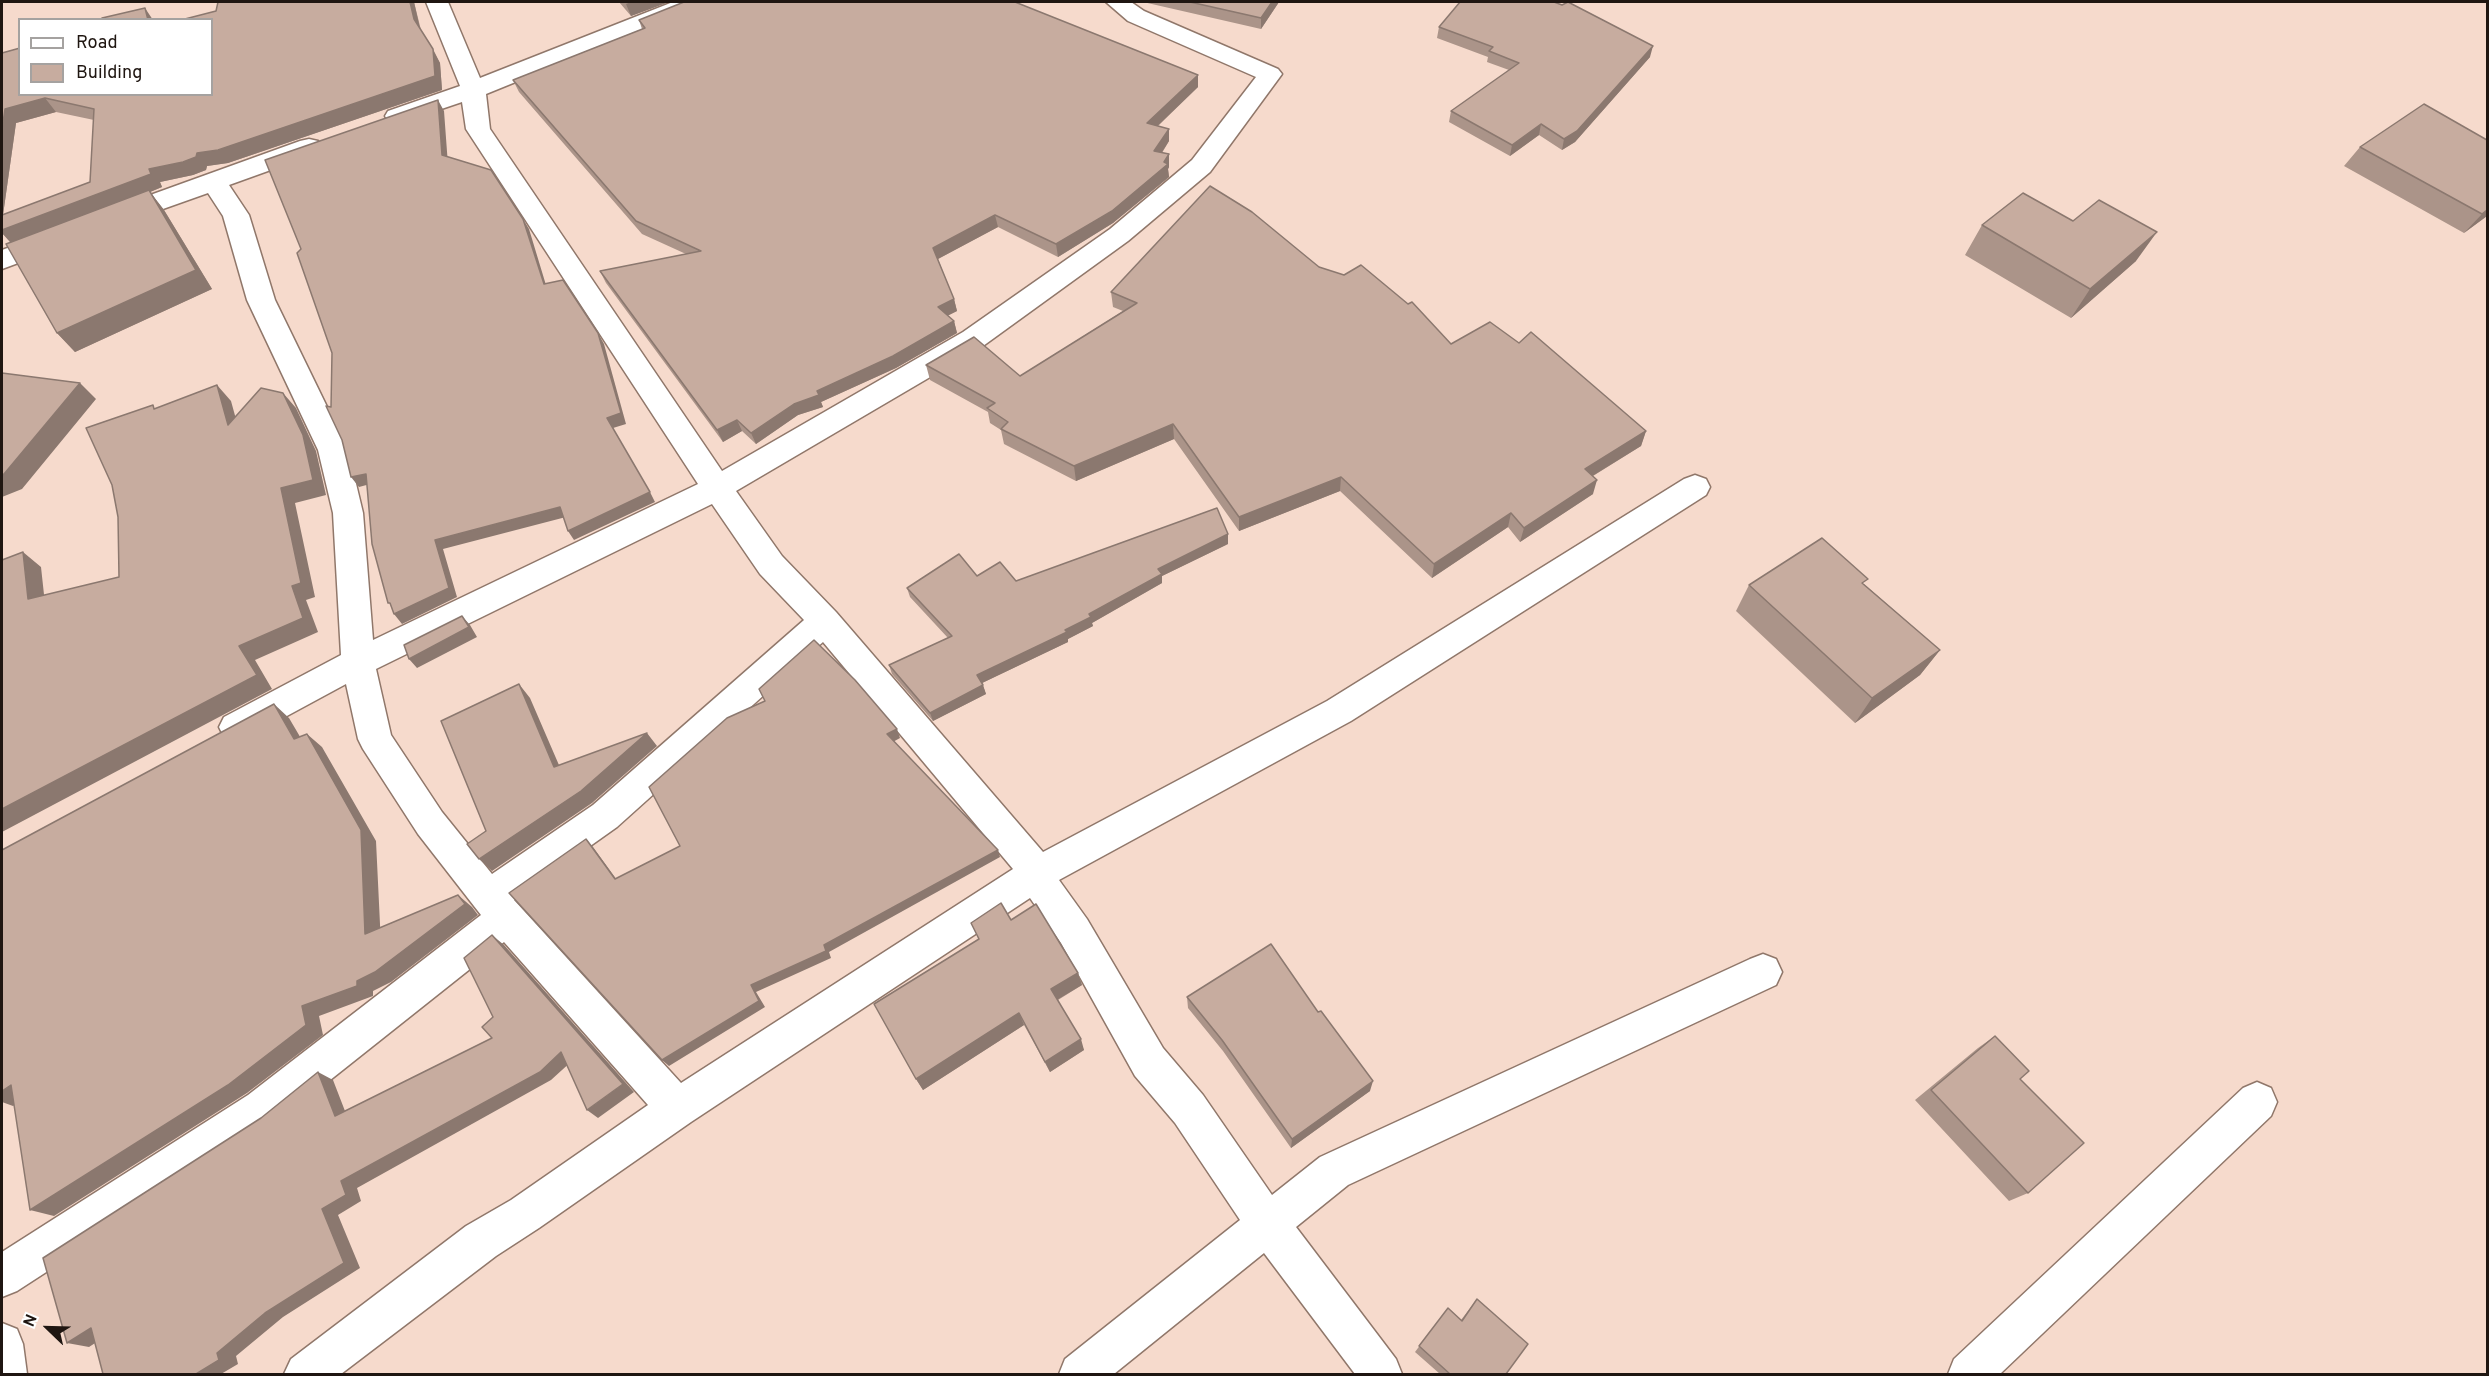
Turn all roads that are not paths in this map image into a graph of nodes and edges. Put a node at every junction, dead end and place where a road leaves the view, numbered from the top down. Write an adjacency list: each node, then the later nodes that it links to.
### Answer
1 (437, 2): 4 (street)
2 (692, 2): 4 (street)
3 (1118, 2): 10 (street)
4 (473, 90): 5 (street); 10 (street)
5 (375, 123)
6 (332, 139): 7 (street)
7 (212, 180): 8 (street); 12 (street)
8 (2, 260)
9 (1695, 487): 14 (street)
10 (717, 488): 11 (street); 12 (street)
11 (825, 621): 14 (street); 15 (street)
12 (358, 662): 13 (street); 15 (street)
13 (211, 740)
14 (1038, 873): 18 (street); 19 (street)
15 (498, 907): 18 (street); 20 (street)
16 (1763, 972): 19 (street)
17 (2257, 1102): 26 (street)
18 (677, 1108): 23 (street)
19 (1267, 1223): 24 (street); 25 (street)
20 (2, 1276)
21 (2, 1344): 22 (street)
22 (6, 1374)
23 (306, 1374)
24 (1080, 1374)
25 (1381, 1374)
26 (1970, 1374)

